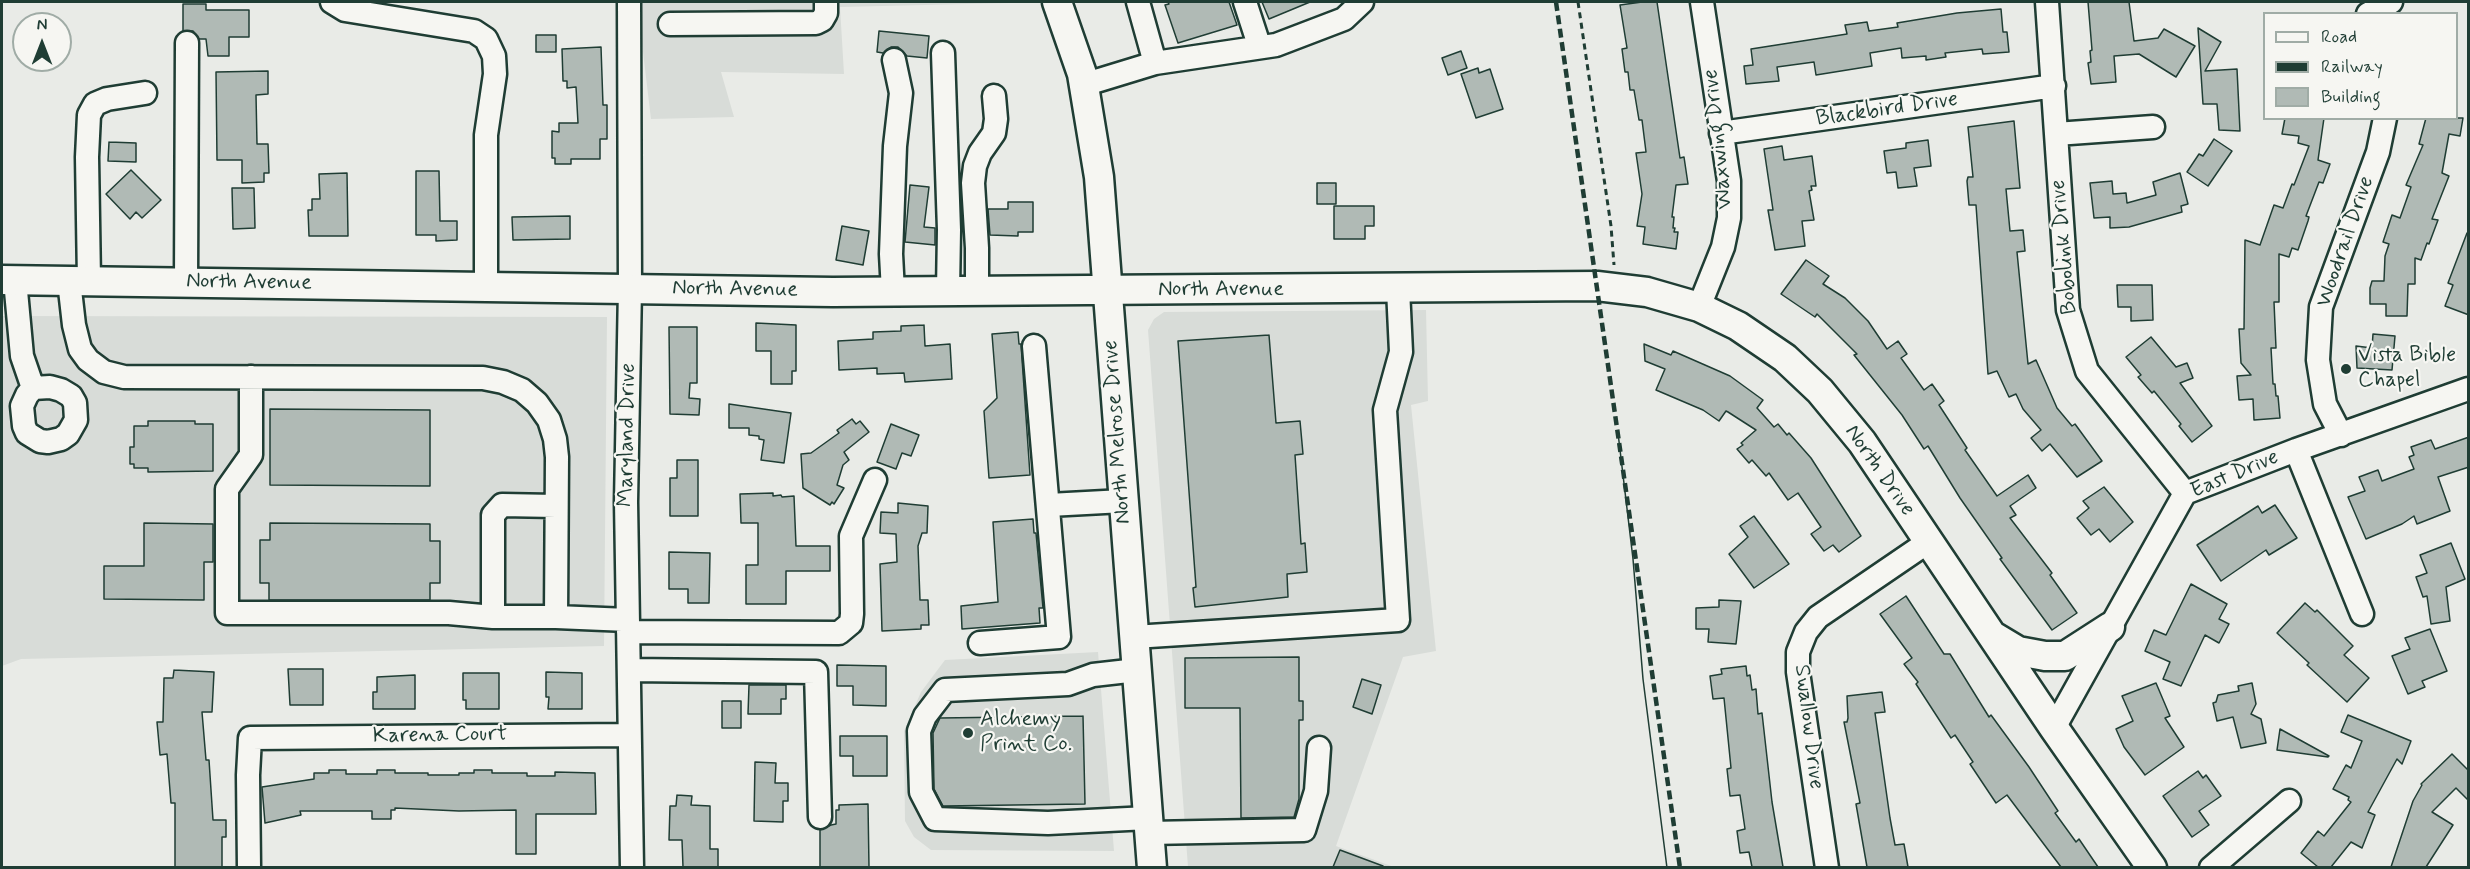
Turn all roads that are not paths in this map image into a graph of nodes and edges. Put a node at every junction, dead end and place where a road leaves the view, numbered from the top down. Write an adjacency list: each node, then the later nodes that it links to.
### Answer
1 (332, 2): 29 (street)
2 (628, 2): 30 (street, Maryland Drive)
3 (826, 2): 12 (street)
4 (1057, 2): 18 (main road, North Melrose Drive)
5 (1138, 2): 17 (street)
6 (1245, 2): 14 (street)
7 (1362, 2): 14 (street)
8 (1702, 2): 24 (street, Waxwing Drive)
9 (2047, 2): 19 (street, Bobolink Drive)
10 (2391, 2): 11 (street)
11 (2372, 12)
12 (670, 24)
13 (187, 43): 28 (street)
14 (1259, 45): 17 (street)
15 (943, 53): 34 (street)
16 (894, 60): 36 (street)
17 (1155, 63): 18 (street)
18 (1083, 85): 33 (main road, North Melrose Drive)
19 (2054, 86): 24 (street, Blackbird Drive); 25 (street, Bobolink Drive)
20 (145, 93): 27 (street)
21 (994, 96): 35 (street)
22 (2385, 120): 42 (street, Woodrail Drive)
23 (2153, 127): 25 (street)
24 (1721, 133): 37 (street, Waxwing Drive)
25 (2056, 134): 45 (street, Bobolink Drive)
26 (8, 280): 27 (main road, North Avenue); 40 (street)
27 (79, 281): 28 (main road, North Avenue); 39 (street)
28 (186, 282): 29 (main road, North Avenue)
29 (486, 286): 30 (main road, North Avenue)
30 (630, 288): 36 (main road, North Avenue); 53 (street, Maryland Drive)
31 (1398, 289): 32 (main road, North Avenue); 33 (main road, North Avenue); 56 (street)
32 (1468, 289): 37 (main road, North Drive)
33 (1107, 290): 35 (main road, North Avenue); 46 (main road, North Melrose Drive)
34 (948, 291): 35 (main road, North Avenue); 36 (main road, North Avenue)
35 (977, 291)
36 (893, 292)
37 (1699, 307): 49 (main road, North Drive)
38 (1034, 346): 47 (street)
39 (251, 377): 48 (street); 51 (street)
40 (33, 388)
41 (2469, 389): 42 (street, East Drive)
42 (2341, 435): 43 (street, East Drive)
43 (2296, 450): 45 (street, East Drive); 50 (street)
44 (875, 480): 53 (street)
45 (2185, 493): 54 (street, East Drive)
46 (1124, 501): 47 (street); 56 (main road, North Melrose Drive)
47 (1049, 505): 57 (street)
48 (556, 506): 51 (street); 52 (street)
49 (1928, 542): 55 (main road, North Drive); 69 (street, Swallow Drive)
50 (2362, 614)
51 (493, 616): 52 (street)
52 (556, 617): 53 (street)
53 (628, 626): 58 (street, Maryland Drive)
54 (2110, 627): 55 (main road); 60 (street, East Drive)
55 (1991, 634): 60 (main road, North Drive)
56 (1134, 637): 59 (main road, North Melrose Drive)
57 (980, 643)
58 (629, 670): 61 (street, Maryland Drive); 64 (street)
59 (1137, 670): 65 (main road, North Melrose Drive); 65 (street)
60 (2054, 728): 70 (main road, North Drive)
61 (629, 735): 66 (street, Karena Court); 67 (street, Maryland Drive)
62 (1320, 748): 65 (street)
63 (2289, 801): 71 (street)
64 (820, 817)
65 (1149, 826): 68 (main road, North Melrose Drive)
66 (249, 867)
67 (632, 867)
68 (1152, 867)
69 (1827, 867)
70 (2152, 867)
71 (2211, 867)

